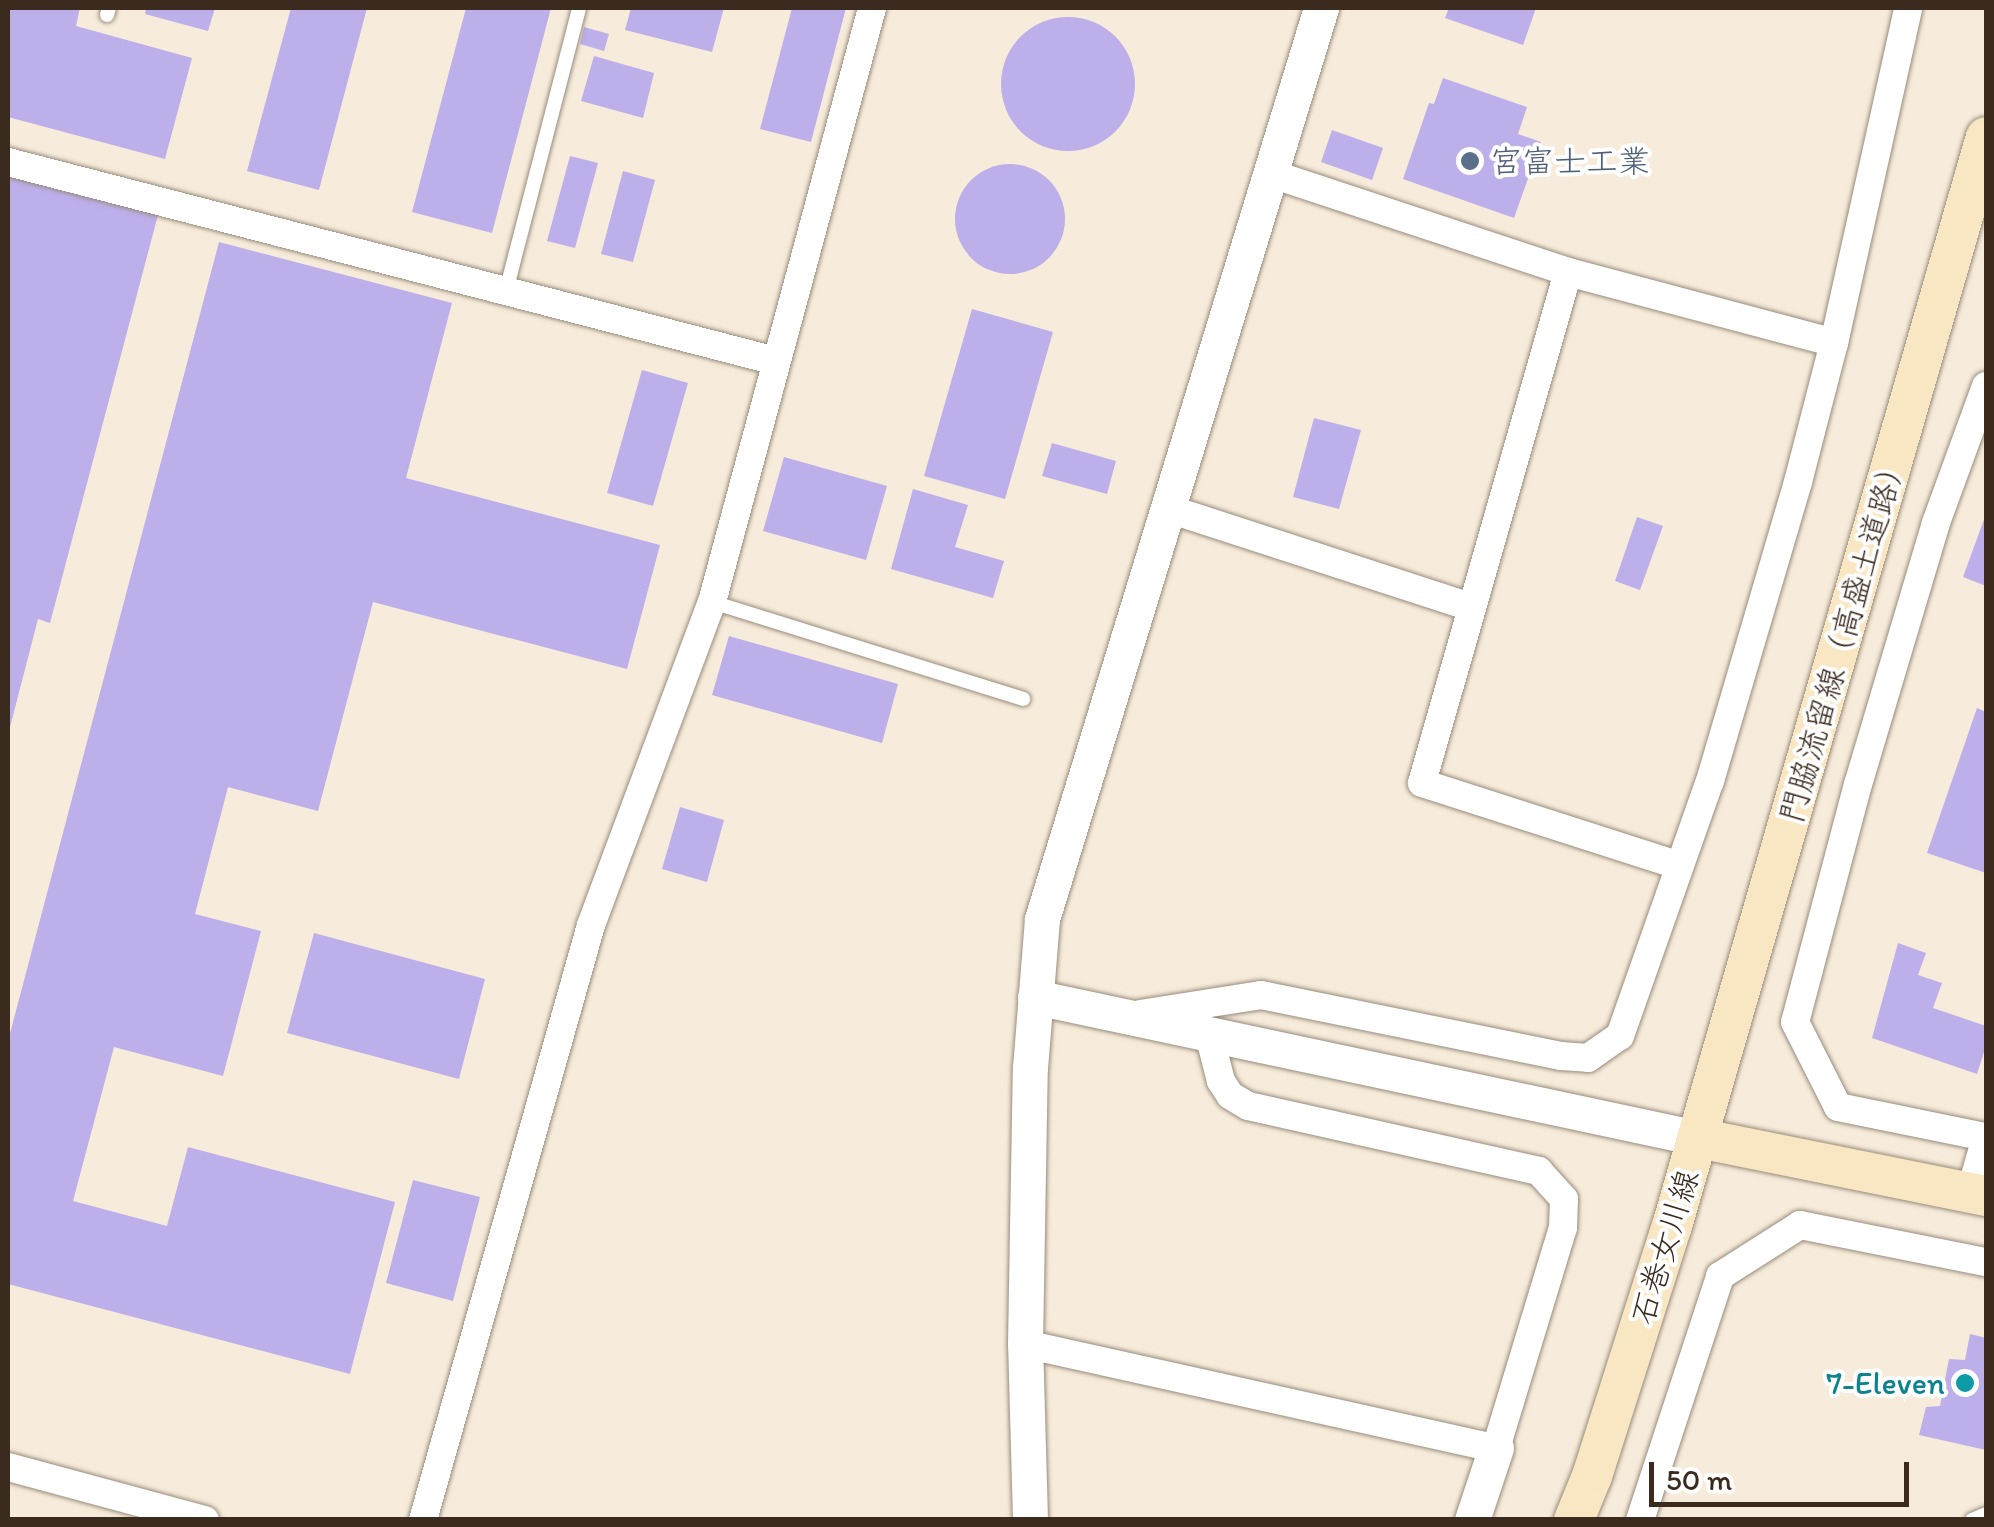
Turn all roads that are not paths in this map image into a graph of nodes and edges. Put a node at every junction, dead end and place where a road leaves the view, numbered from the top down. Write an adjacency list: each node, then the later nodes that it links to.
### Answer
1 (578, 8): 9 (lane)
2 (872, 8): 11 (street)
3 (1320, 8): 7 (street)
4 (1908, 8): 10 (street)
5 (1986, 136): 22 (main road, 門脇流留線（高盛土道路）)
6 (8, 162): 9 (street)
7 (1270, 173): 8 (street); 13 (street)
8 (1568, 272): 10 (street); 15 (street)
9 (506, 291): 11 (street)
10 (1834, 343): 17 (street)
11 (776, 361): 14 (street)
12 (1986, 386): 21 (street)
13 (1166, 508): 15 (street); 18 (street)
14 (712, 602): 16 (lane); 30 (street)
15 (1470, 607): 17 (street)
16 (1023, 699)
17 (1677, 865): 19 (street)
18 (1034, 997): 19 (street); 25 (street)
19 (1124, 1017): 20 (street)
20 (1209, 1035): 22 (street); 26 (street)
21 (1986, 1137): 23 (street)
22 (1698, 1138): 23 (main road, 石巻女川線); 33 (main road, 石巻女川線)
23 (1978, 1195)
24 (1986, 1262): 34 (street)
25 (1025, 1344): 26 (street); 31 (street)
26 (1496, 1448): 32 (street)
27 (8, 1467): 29 (street)
28 (1986, 1514): 35 (lane)
29 (206, 1520)
30 (422, 1520)
31 (1030, 1520)
32 (1472, 1520)
33 (1574, 1520)
34 (1640, 1520)
35 (1972, 1520)

